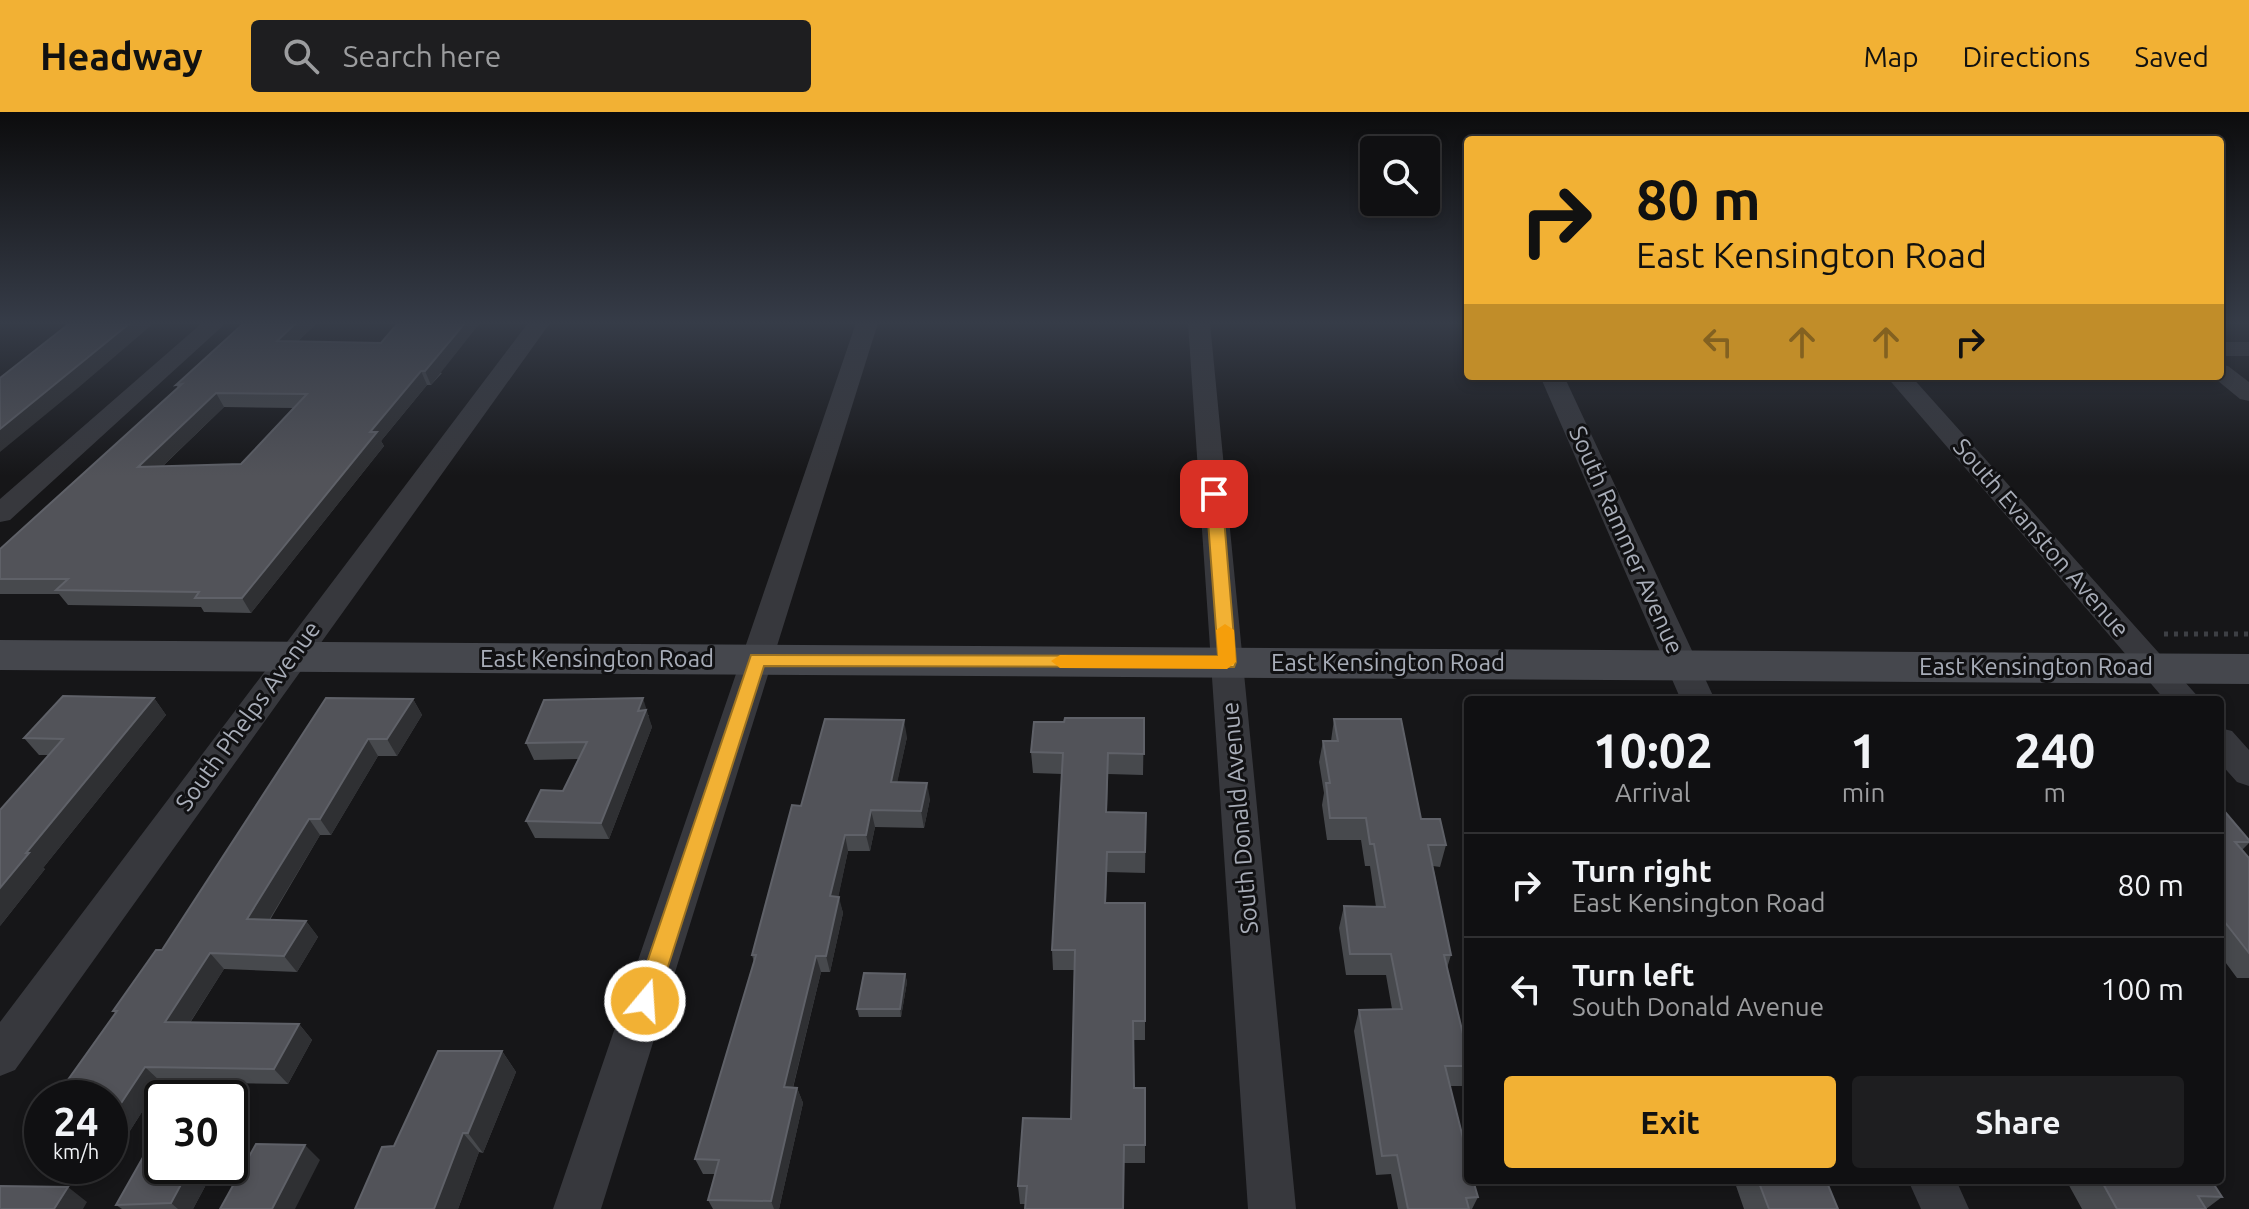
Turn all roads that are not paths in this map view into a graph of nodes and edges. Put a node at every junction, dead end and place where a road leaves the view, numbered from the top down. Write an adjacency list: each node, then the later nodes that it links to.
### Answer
1 (156, 374): 9 (street)
2 (502, 374): 12 (street, South Phelps Avenue)
3 (851, 374): 13 (street)
4 (1204, 374): 14 (street, South Donald Avenue)
5 (2232, 375): 8 (street)
6 (1554, 380): 16 (street, South Rammer Avenue)
7 (1902, 380): 10 (street, South Evanston Avenue)
8 (2249, 394)
9 (0, 514)
10 (2160, 651): 15 (main road, East Kensington Road); 16 (main road, East Kensington Road); 17 (street, South Evanston Avenue)
11 (0, 655): 12 (main road, East Kensington Road)
12 (291, 657): 13 (main road, East Kensington Road); 20 (street, South Phelps Avenue)
13 (757, 660): 14 (main road, East Kensington Road); 22 (street)
14 (1227, 662): 16 (main road, East Kensington Road); 23 (street, South Donald Avenue)
15 (2249, 669)
16 (1690, 682)
17 (2182, 696)
18 (2224, 745): 19 (street)
19 (2249, 773)
20 (0, 1056)
21 (1933, 1184): 24 (street)
22 (577, 1209)
23 (1272, 1209)
24 (1945, 1209)

